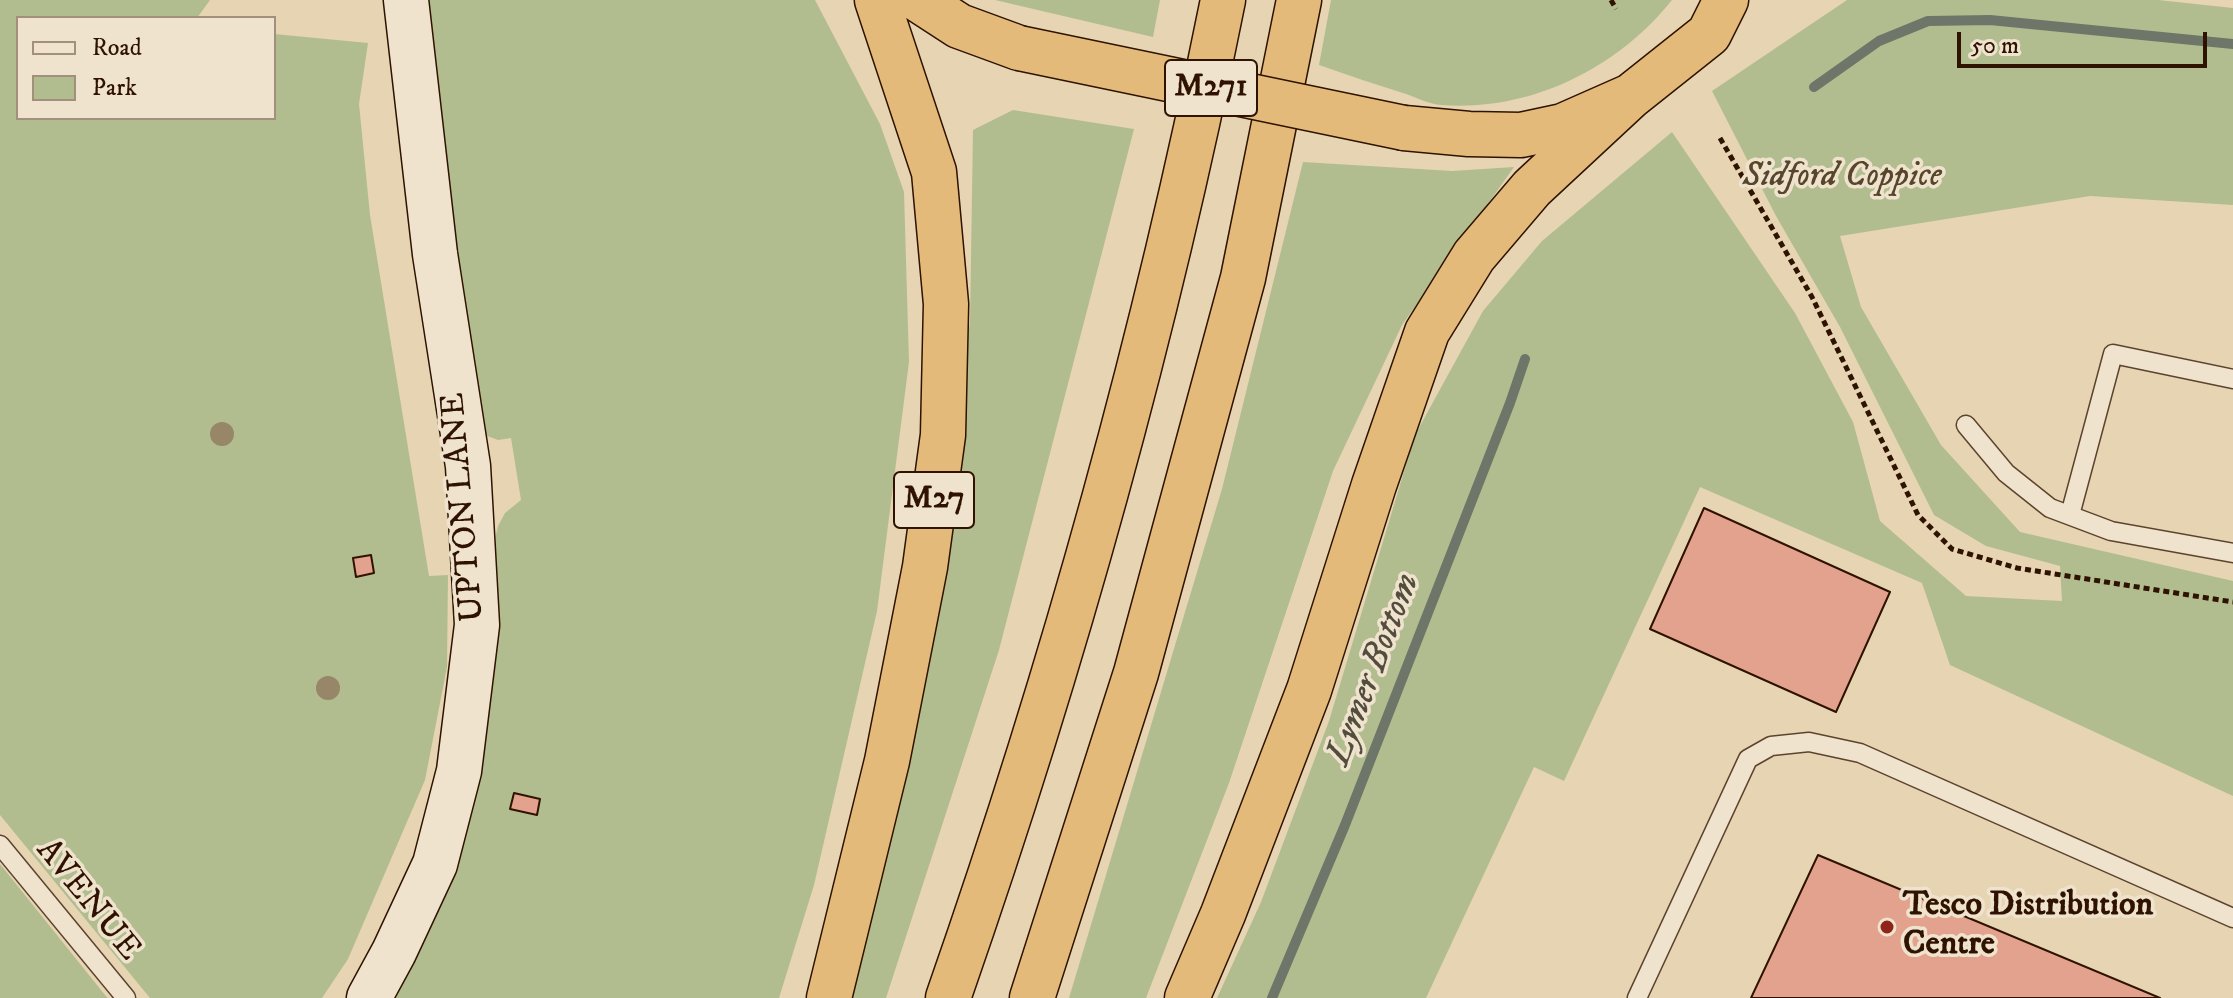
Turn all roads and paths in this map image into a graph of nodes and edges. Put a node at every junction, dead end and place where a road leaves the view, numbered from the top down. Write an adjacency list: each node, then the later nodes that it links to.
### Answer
1 (406, 0): 20 (street, UPTON LANE)
2 (877, 0): 21 (highway, M27)
3 (919, 0): 10 (highway, M271, bridge)
4 (1223, 0): 22 (highway)
5 (1299, 0): 23 (highway)
6 (1611, 0): 8 (path)
7 (1761, 0): 9 (highway, M271)
8 (1616, 9)
9 (1718, 17): 10 (highway, M271)
10 (1631, 96): 24 (highway)
11 (1720, 138): 16 (path)
12 (2233, 379): 14 (lane)
13 (1966, 425): 14 (lane)
14 (2070, 515): 15 (lane)
15 (2233, 553)
16 (2233, 602)
17 (0, 845): 19 (lane, AVENUE)
18 (2233, 918): 25 (lane)
19 (126, 998)
20 (369, 998)
21 (829, 998)
22 (948, 998)
23 (1032, 998)
24 (1187, 998)
25 (1637, 998)

